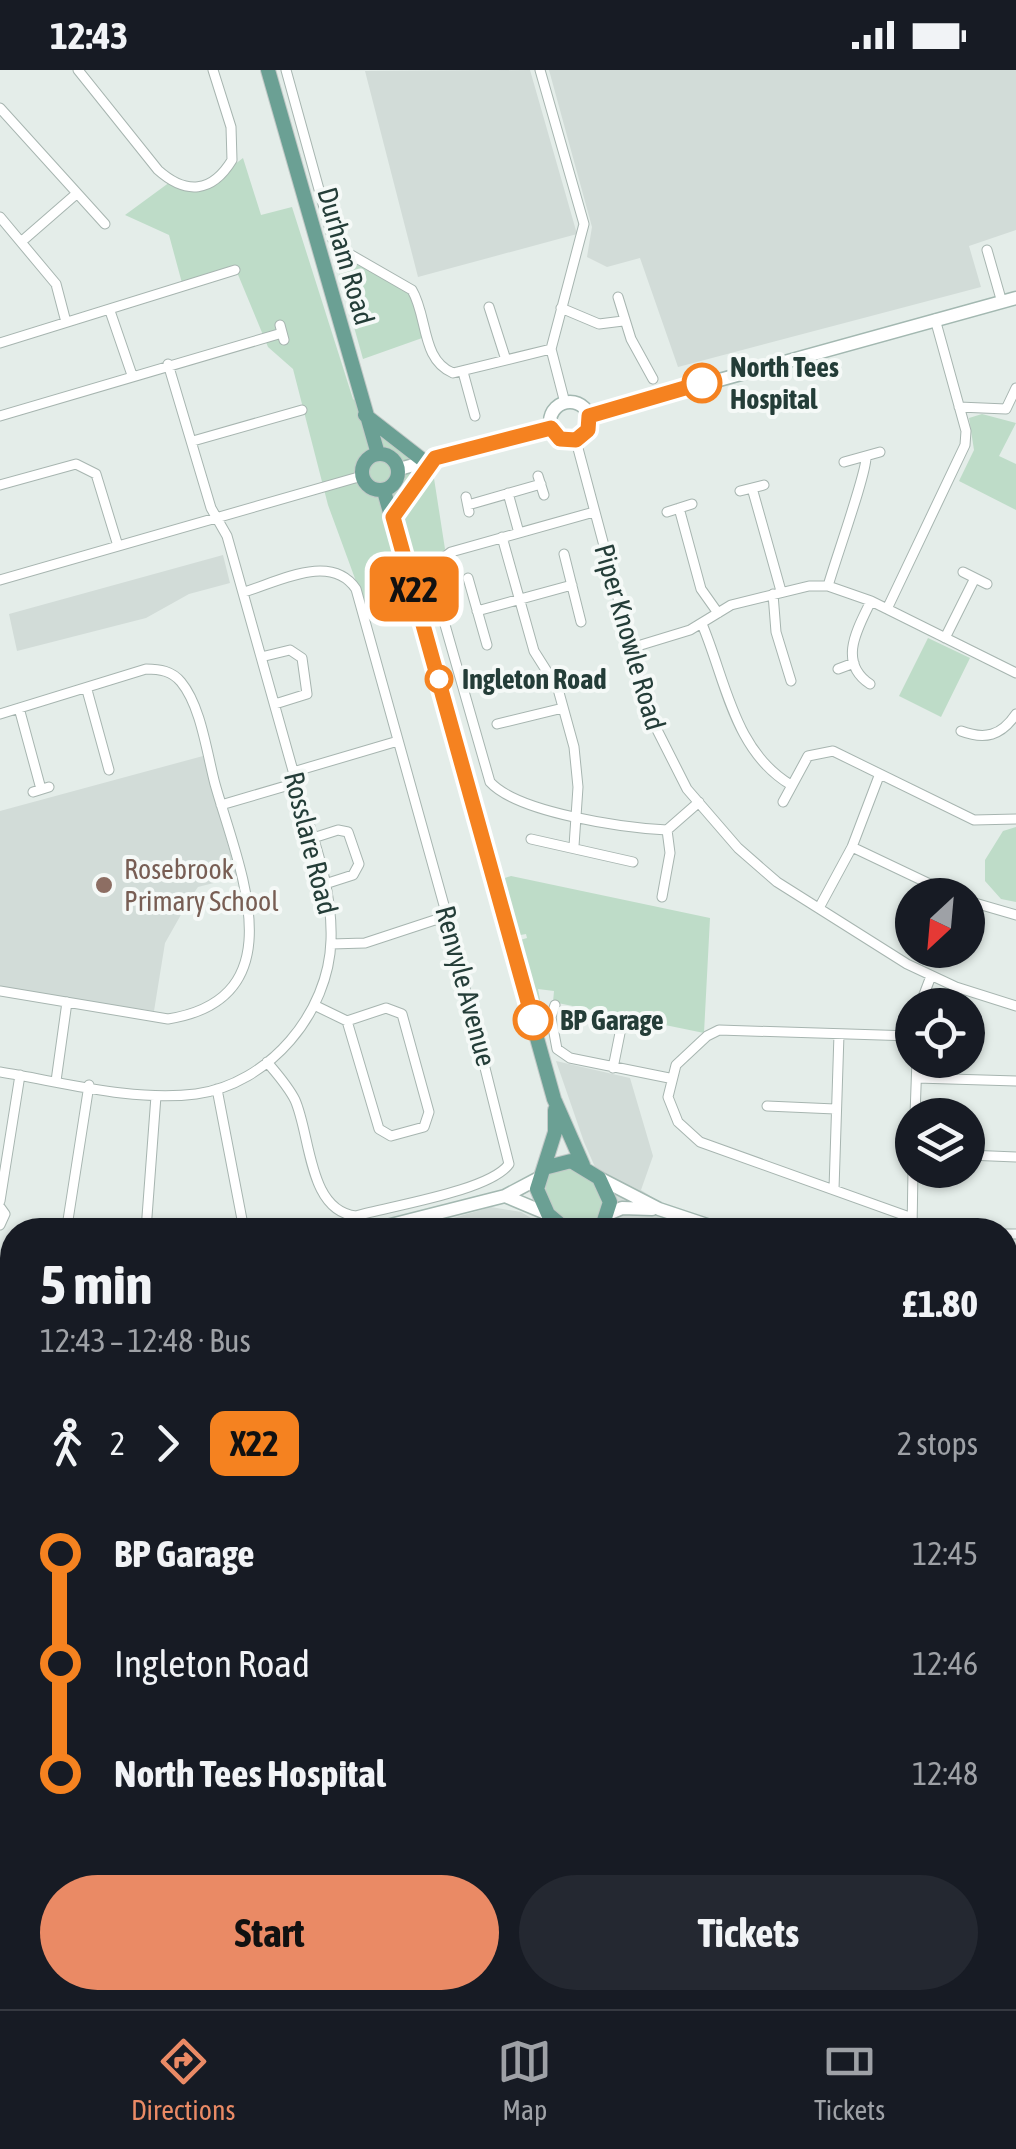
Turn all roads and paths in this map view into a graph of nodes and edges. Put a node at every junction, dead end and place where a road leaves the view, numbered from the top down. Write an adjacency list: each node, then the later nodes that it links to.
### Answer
1 (78, 70): 2 (street)
2 (213, 70)
3 (268, 70): 34 (main road, Durham Road)
4 (286, 70): 27 (street)
5 (540, 70): 17 (street)
6 (0, 108): 7 (street)
7 (76, 195): 9 (street); 10 (street)
8 (0, 217): 10 (street)
9 (104, 224)
10 (22, 242): 21 (street)
11 (987, 250): 15 (street)
12 (235, 270): 18 (street)
13 (618, 297): 20 (street)
14 (1016, 298): 15 (street)
15 (1000, 299): 19 (street)
16 (489, 306): 25 (street)
17 (562, 308): 20 (street); 24 (street)
18 (110, 311): 21 (street); 28 (street)
19 (934, 319): 32 (street); 37 (street)
20 (624, 320): 29 (street)
21 (66, 322): 23 (street)
22 (282, 333): 26 (street)
23 (0, 343)
24 (551, 349): 25 (street); 31 (street)
25 (506, 360): 27 (street)
26 (168, 364): 28 (street); 40 (street, Rosslare Road)
27 (464, 372): 36 (street)
28 (132, 375): 35 (street)
29 (654, 379)
30 (1016, 388): 32 (street)
31 (564, 403): 37 (street); 38 (street)
32 (960, 407): 77 (street)
33 (302, 410): 40 (street)
34 (364, 414): 42 (main road, Durham Road); 44 (main road)
35 (0, 416)
36 (474, 416)
37 (589, 416): 39 (street)
38 (551, 428): 39 (street); 44 (street)
39 (576, 440): 58 (street, Piper Knowle Road)
40 (192, 441): 61 (street, Rosslare Road)
41 (880, 452): 43 (street)
42 (378, 454): 46 (main road); 47 (main road)
43 (866, 456): 45 (street); 72 (street)
44 (430, 460): 46 (street); 60 (main road)
45 (844, 462)
46 (398, 469): 51 (main road)
47 (362, 476): 51 (main road); 61 (street)
48 (0, 485): 64 (street)
49 (764, 485): 50 (street)
50 (752, 488): 52 (street); 74 (street)
51 (384, 490): 60 (main road)
52 (740, 491)
53 (508, 493): 54 (street); 56 (street); 62 (street)
54 (544, 495)
55 (692, 504): 57 (street)
56 (468, 505)
57 (679, 508): 59 (street); 79 (street)
58 (594, 512): 62 (street); 84 (street, Piper Knowle Road)
59 (667, 512)
60 (393, 517): 152 (main road)
61 (218, 518): 64 (street); 73 (street, Rosslare Road)
62 (519, 533): 63 (street)
63 (502, 538): 75 (street); 113 (street)
64 (118, 546): 69 (street)
65 (564, 554): 71 (street)
66 (963, 572): 68 (street)
67 (468, 578): 78 (street)
68 (976, 578): 70 (street); 82 (street)
69 (0, 580)
70 (988, 584)
71 (572, 585): 75 (street); 80 (street)
72 (828, 586): 74 (street); 76 (street)
73 (244, 592): 85 (street, Rosslare Road); 102 (street, Renvyle Avenue)
74 (777, 592): 79 (street); 88 (street)
75 (519, 599): 78 (street); 96 (street)
76 (871, 601): 77 (street); 87 (street)
77 (887, 609): 82 (street)
78 (477, 611): 83 (street)
79 (718, 613): 81 (street)
80 (581, 622)
81 (702, 624): 84 (street); 108 (street)
82 (945, 638): 90 (street)
83 (487, 645)
84 (631, 648): 110 (street, Piper Knowle Road)
85 (261, 657): 94 (street, Rosslare Road); 94 (street)
86 (802, 661): 88 (street)
87 (854, 663): 89 (street); 92 (street)
88 (787, 667): 91 (street)
89 (838, 669)
90 (1016, 673)
91 (791, 681)
92 (870, 684)
93 (87, 690): 95 (street); 104 (street); 112 (street)
94 (275, 704): 105 (street, Rosslare Road)
95 (19, 708): 97 (street); 109 (street)
96 (563, 708): 99 (street); 113 (street)
97 (0, 714)
98 (1016, 714): 101 (street)
99 (497, 724)
100 (961, 731): 101 (street)
101 (990, 737): 103 (street)
102 (398, 741): 105 (street); 127 (street, Renvyle Avenue)
103 (992, 750)
104 (110, 770)
105 (294, 772): 107 (street, Rosslare Road)
106 (879, 776): 108 (street); 114 (street); 119 (street)
107 (296, 783): 112 (street); 116 (street, Rosslare Road)
108 (791, 785): 111 (street)
109 (41, 789)
110 (699, 802): 115 (street); 125 (street, Piper Knowle Road)
111 (783, 802)
112 (221, 805): 132 (street)
113 (576, 814): 115 (street); 118 (street)
114 (1016, 819)
115 (668, 830): 123 (street)
116 (313, 838): 122 (street, Rosslare Road); 122 (street)
117 (531, 839): 118 (street)
118 (574, 846): 120 (street)
119 (852, 847): 121 (street); 125 (street)
120 (633, 862)
121 (917, 878)
122 (325, 884): 128 (street, Rosslare Road)
123 (662, 897)
124 (985, 906): 126 (street)
125 (818, 908): 129 (street, Piper Knowle Road)
126 (1016, 914)
127 (447, 916): 128 (street); 140 (street, Renvyle Avenue)
128 (331, 944): 134 (street, Rosslare Road)
129 (931, 976): 130 (street); 135 (street, Piper Knowle Road)
130 (926, 988)
131 (0, 991): 132 (street)
132 (67, 1002): 146 (street)
133 (555, 1005): 141 (street)
134 (314, 1006): 137 (street); 140 (street, Rosslare Road)
135 (1016, 1006)
136 (623, 1018): 141 (street)
137 (347, 1021): 137 (street)
138 (838, 1034): 139 (street); 144 (street); 154 (street)
139 (895, 1036)
140 (267, 1062): 149 (street, Rosslare Road)
141 (613, 1068): 144 (street)
142 (0, 1072): 143 (street, Rosslare Road)
143 (20, 1075): 146 (street, Rosslare Road); 163 (street)
144 (670, 1078): 161 (street)
145 (917, 1078): 147 (street); 151 (street)
146 (56, 1080): 148 (street, Rosslare Road)
147 (1016, 1081)
148 (89, 1085): 150 (street, Rosslare Road); 166 (street)
149 (217, 1090): 150 (street, Rosslare Road); 168 (street)
150 (156, 1096): 167 (street)
151 (916, 1098)
152 (554, 1099): 157 (main road); 158 (main road)
153 (774, 1109): 154 (street)
154 (835, 1109): 161 (street)
155 (985, 1156): 156 (street)
156 (1016, 1157)
157 (583, 1165): 158 (main road); 159 (main road)
158 (541, 1173): 162 (street); 165 (main road)
159 (599, 1178): 164 (street); 171 (main road)
160 (913, 1188): 175 (street)
161 (834, 1189): 174 (street)
162 (505, 1196): 165 (street); 169 (street)
163 (0, 1204)
164 (660, 1210): 172 (street); 173 (street)
165 (548, 1214): 170 (main road)
166 (67, 1218)
167 (147, 1218)
168 (242, 1218)
169 (419, 1218)
170 (553, 1218)
171 (603, 1218)
172 (610, 1218)
173 (685, 1218)
174 (899, 1218)
175 (912, 1218)

